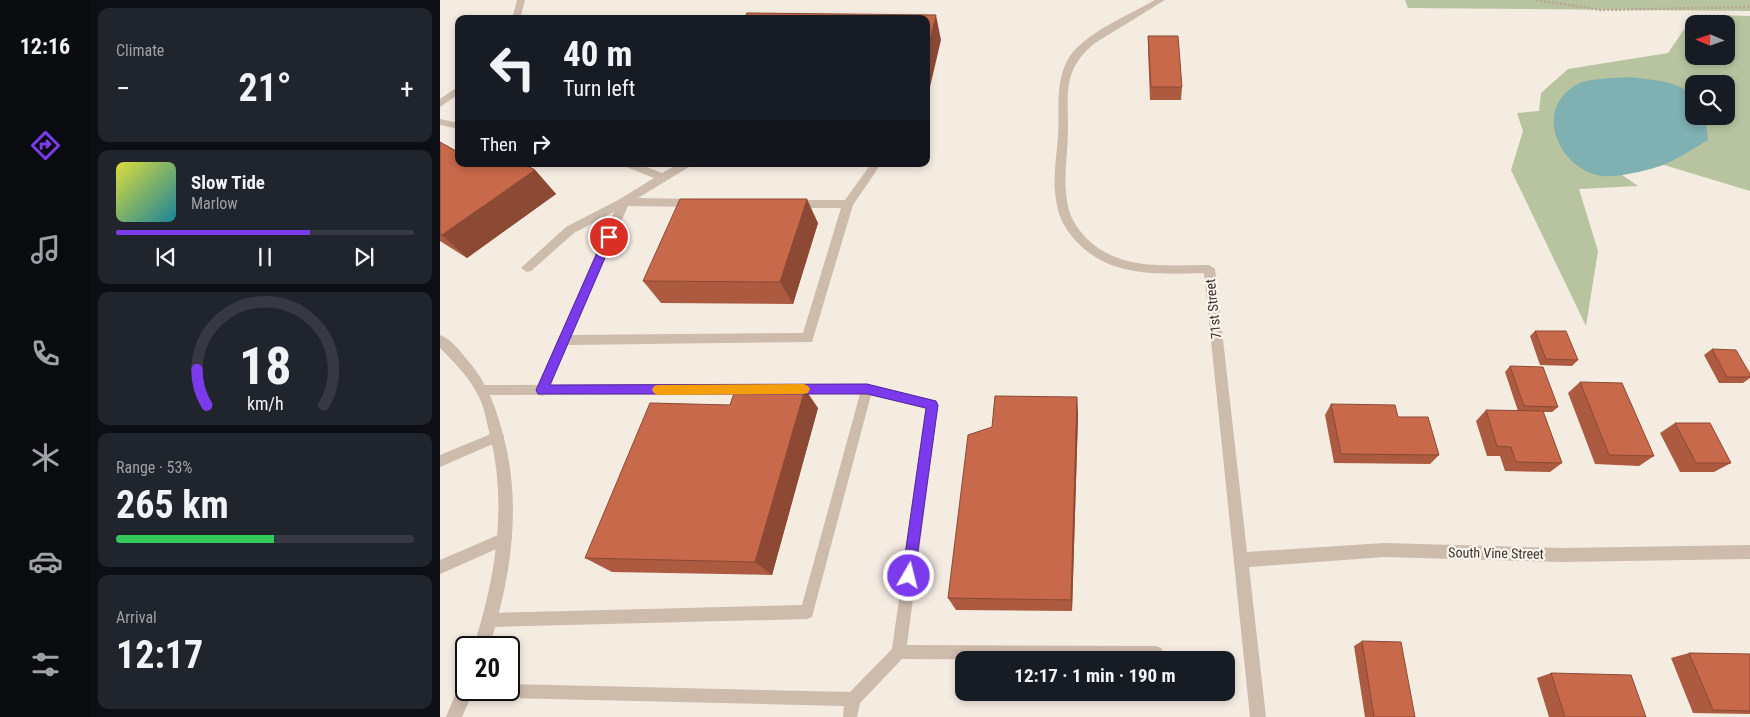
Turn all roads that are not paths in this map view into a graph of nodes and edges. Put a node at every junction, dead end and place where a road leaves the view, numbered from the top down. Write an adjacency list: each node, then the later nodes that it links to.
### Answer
1 (521, 0): 3 (street)
2 (1161, 0): 28 (street, 71st Street)
3 (517, 15)
4 (455, 92): 5 (street)
5 (440, 104)
6 (440, 122): 7 (street)
7 (455, 125)
8 (646, 167): 11 (street)
9 (680, 167): 11 (street)
10 (874, 167): 15 (street)
11 (663, 178): 12 (street)
12 (624, 202): 13 (street); 16 (street); 18 (street)
13 (702, 203)
14 (780, 204): 15 (street)
15 (848, 204): 18 (street)
16 (527, 268)
17 (440, 340): 22 (street)
18 (564, 340): 23 (street)
19 (759, 389): 23 (lane)
20 (778, 389): 21 (lane)
21 (867, 389): 30 (lane); 32 (lane)
22 (483, 390): 23 (lane); 24 (street)
23 (542, 390)
24 (498, 436): 25 (lane); 26 (street)
25 (440, 461)
26 (505, 538): 29 (lane); 30 (street)
27 (1750, 552): 28 (street, South Vine Street)
28 (1242, 560): 39 (street, 71st Street)
29 (440, 567)
30 (491, 620): 31 (street)
31 (485, 636)
32 (899, 652): 33 (lane); 35 (lane)
33 (955, 652)
34 (520, 691): 35 (lane)
35 (853, 698): 38 (lane)
36 (461, 701): 37 (street)
37 (454, 717)
38 (850, 717)
39 (1258, 717)

